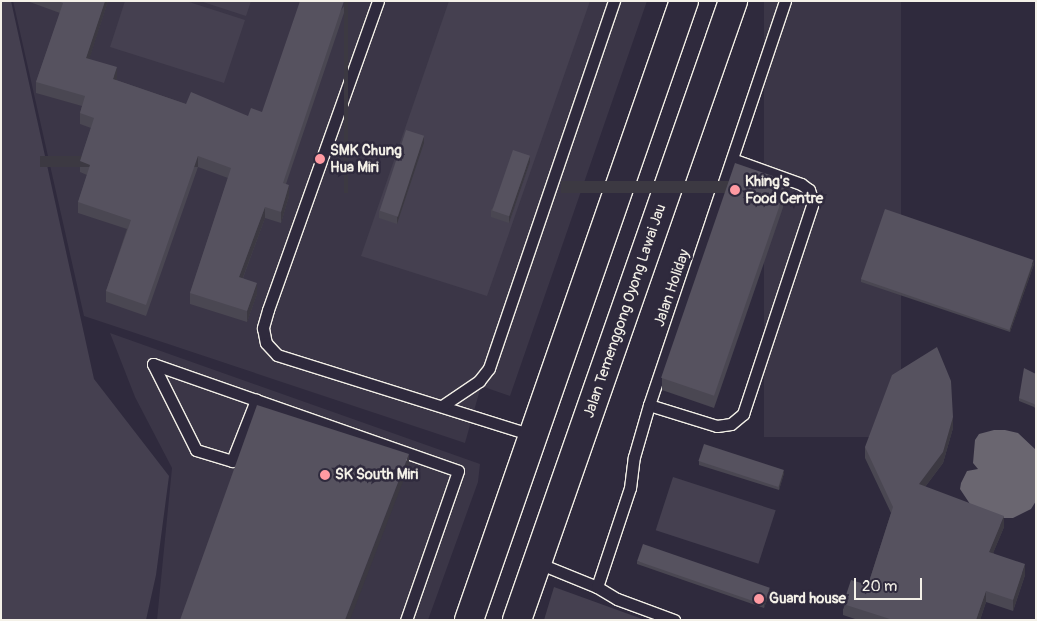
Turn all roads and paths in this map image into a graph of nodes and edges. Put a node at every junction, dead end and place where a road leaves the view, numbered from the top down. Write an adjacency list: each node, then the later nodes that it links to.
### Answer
1 (378, 1): 8 (lane)
2 (614, 1): 8 (lane)
3 (684, 1): 10 (main road)
4 (733, 1): 11 (main road, Jalan Temenggong Oyong Lawai Jau)
5 (785, 1): 6 (lane, Jalan Holiday)
6 (732, 159): 9 (lane, Jalan Holiday); 9 (lane)
7 (256, 400): 7 (lane); 13 (lane)
8 (442, 406): 10 (lane)
9 (649, 406): 12 (lane, Jalan Holiday)
10 (534, 435): 14 (main road)
11 (538, 563): 12 (lane); 15 (main road, Jalan Temenggong Oyong Lawai Jau)
12 (597, 587): 16 (lane)
13 (406, 620)
14 (469, 620)
15 (517, 620)
16 (674, 620)

